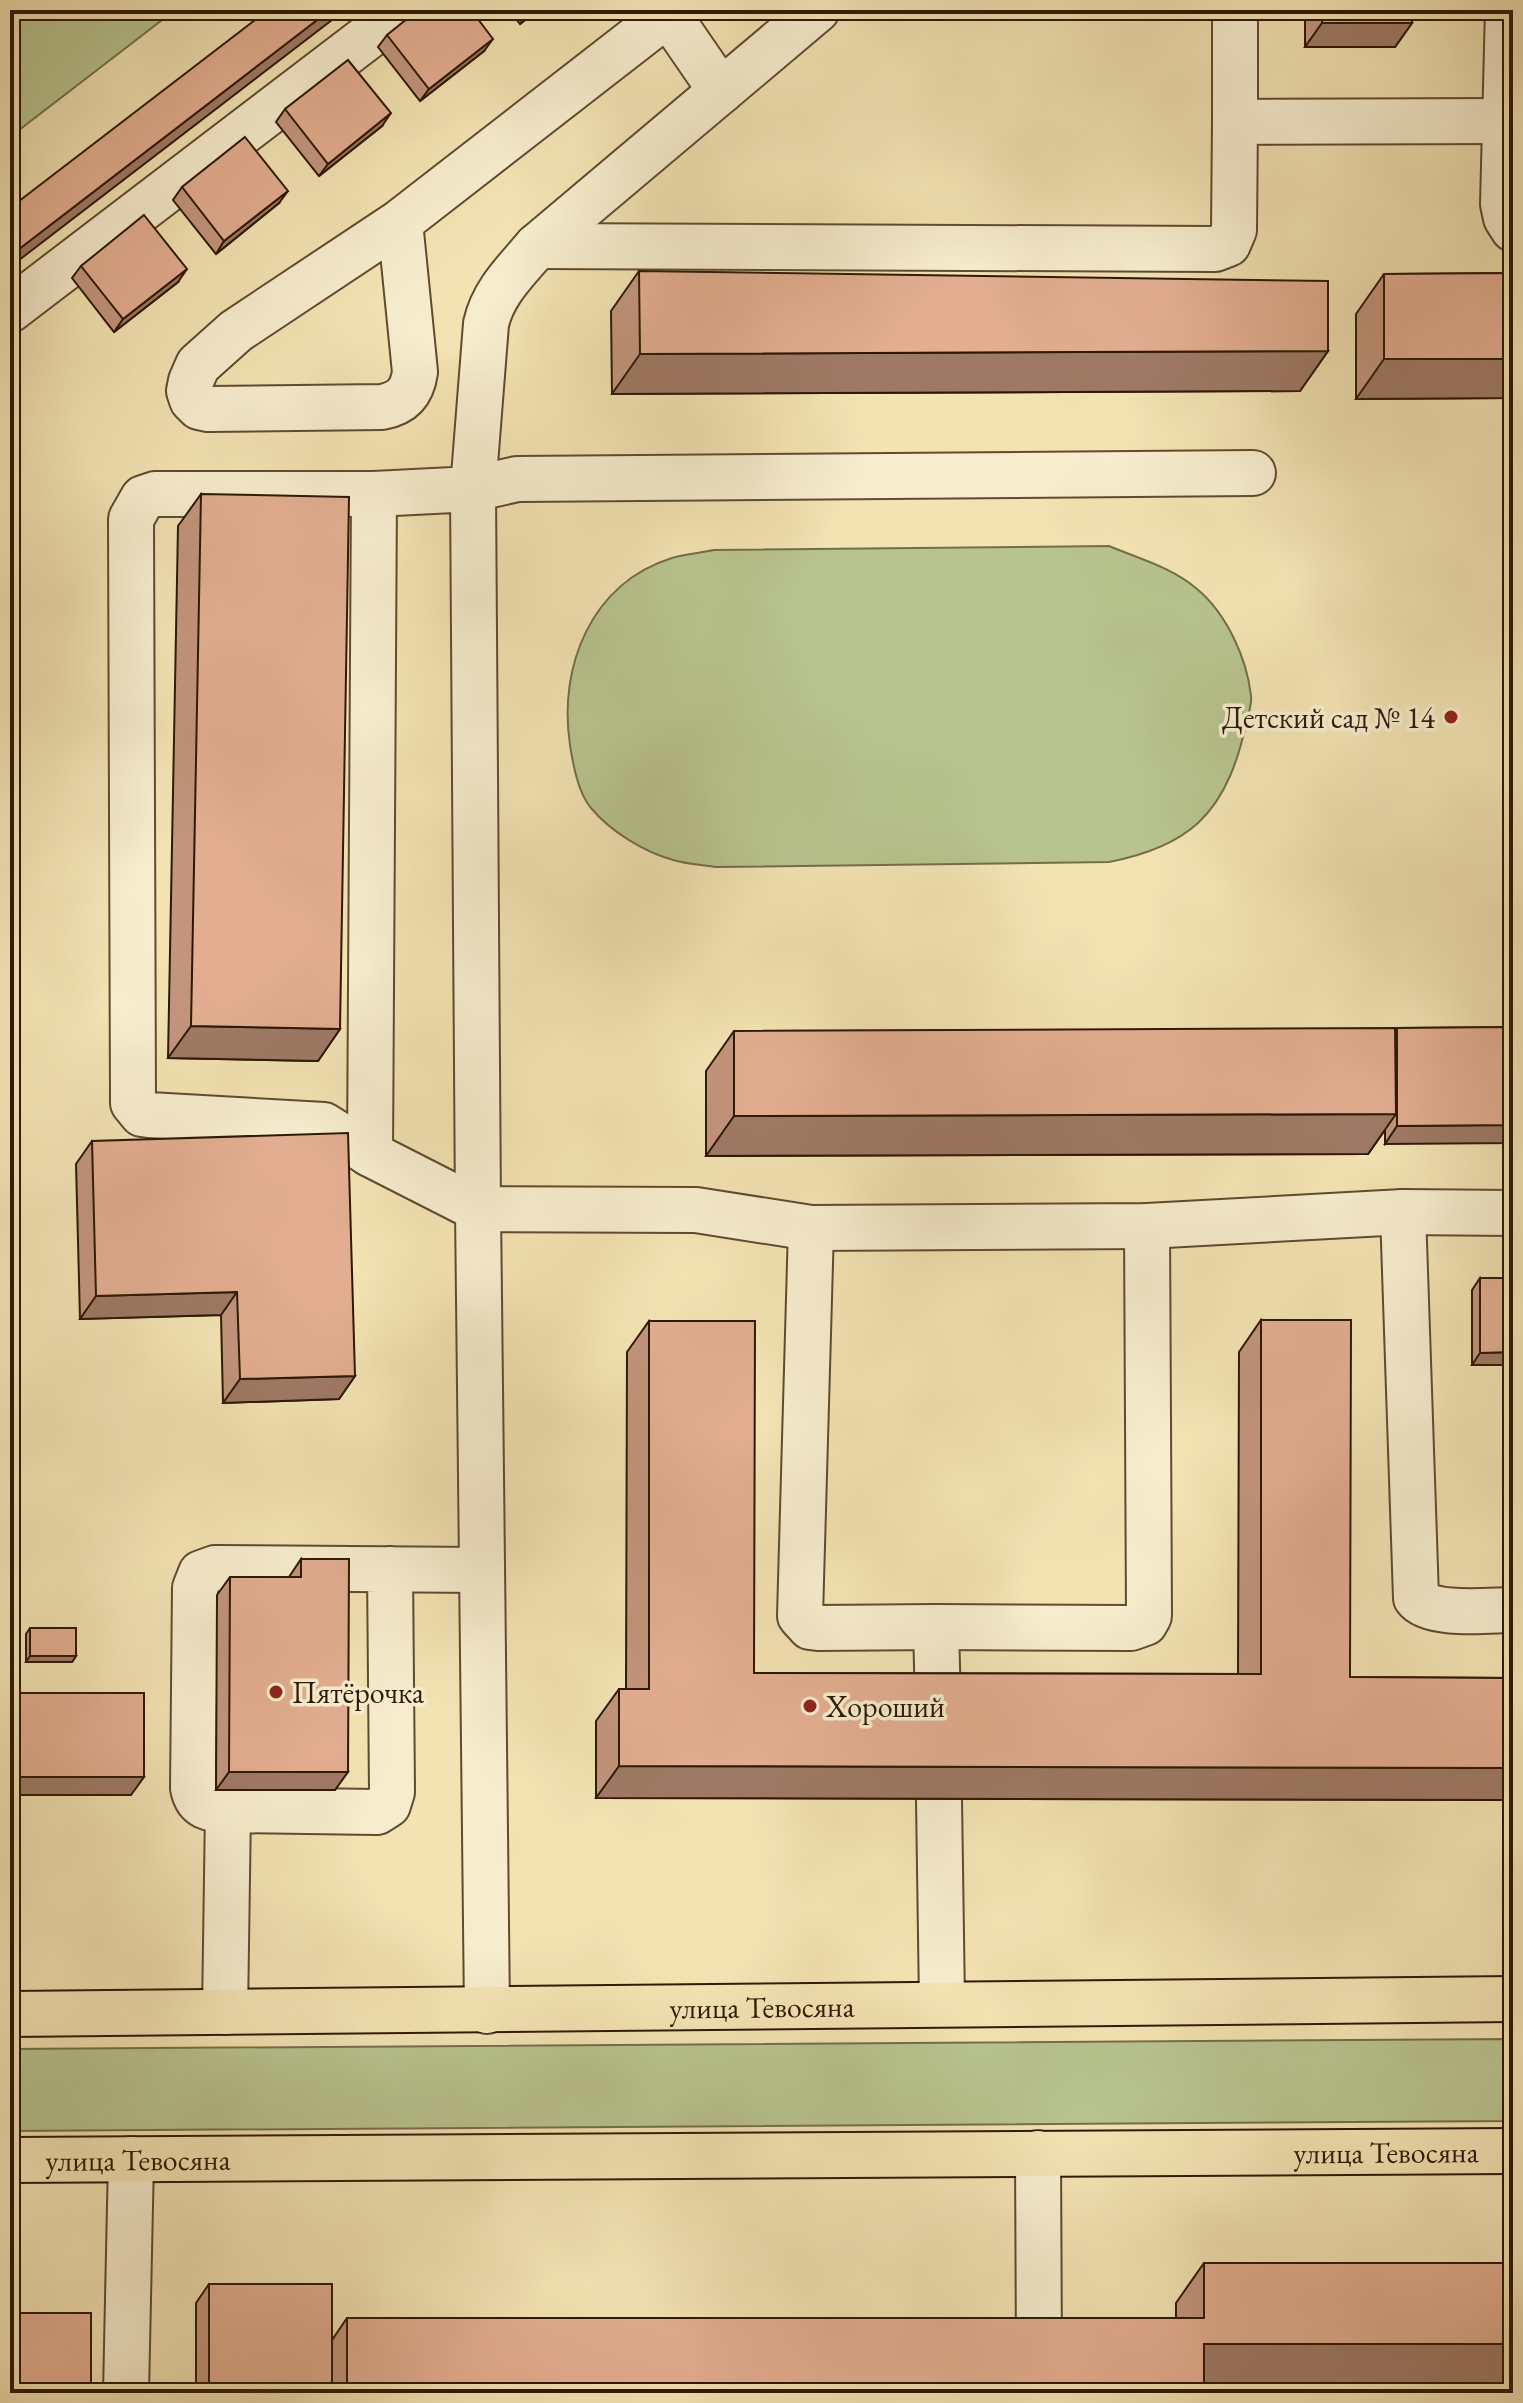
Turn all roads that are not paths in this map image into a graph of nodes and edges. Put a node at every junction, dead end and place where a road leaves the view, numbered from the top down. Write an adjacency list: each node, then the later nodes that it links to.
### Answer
1 (403, 10): 12 (lane)
2 (817, 10): 6 (lane)
3 (1235, 10): 8 (lane)
4 (1508, 10): 7 (lane)
5 (670, 12): 6 (lane); 9 (lane)
6 (721, 91): 11 (lane)
7 (1506, 121): 8 (lane); 10 (lane)
8 (1235, 122): 11 (lane)
9 (400, 222): 9 (lane)
10 (1513, 229)
11 (537, 246): 14 (lane)
12 (10, 310)
13 (1253, 473): 14 (lane)
14 (473, 489): 15 (lane); 17 (lane)
15 (374, 494): 16 (lane); 16 (lane)
16 (370, 1154): 17 (lane)
17 (478, 1209): 21 (lane); 23 (lane)
18 (1403, 1212): 19 (lane); 20 (lane); 24 (lane)
19 (1513, 1213)
20 (1147, 1226): 21 (lane); 25 (lane)
21 (811, 1228): 25 (lane)
22 (390, 1569): 23 (lane); 28 (lane); 28 (lane)
23 (482, 1570): 31 (lane)
24 (1513, 1610)
25 (936, 1627): 26 (lane)
26 (938, 1705)
27 (939, 1800): 30 (lane)
28 (228, 1810): 32 (lane)
29 (1513, 1999): 30 (main road, улица Тевосяна)
30 (942, 2003): 31 (main road, улица Тевосяна)
31 (487, 2011): 32 (main road, улица Тевосяна)
32 (225, 2012): 33 (main road, улица Тевосяна)
33 (10, 2014)
34 (1513, 2151): 35 (main road, улица Тевосяна)
35 (1038, 2153): 36 (main road, улица Тевосяна); 38 (lane)
36 (131, 2159): 37 (main road, улица Тевосяна); 39 (lane)
37 (10, 2160)
38 (1039, 2358)
39 (126, 2393)

